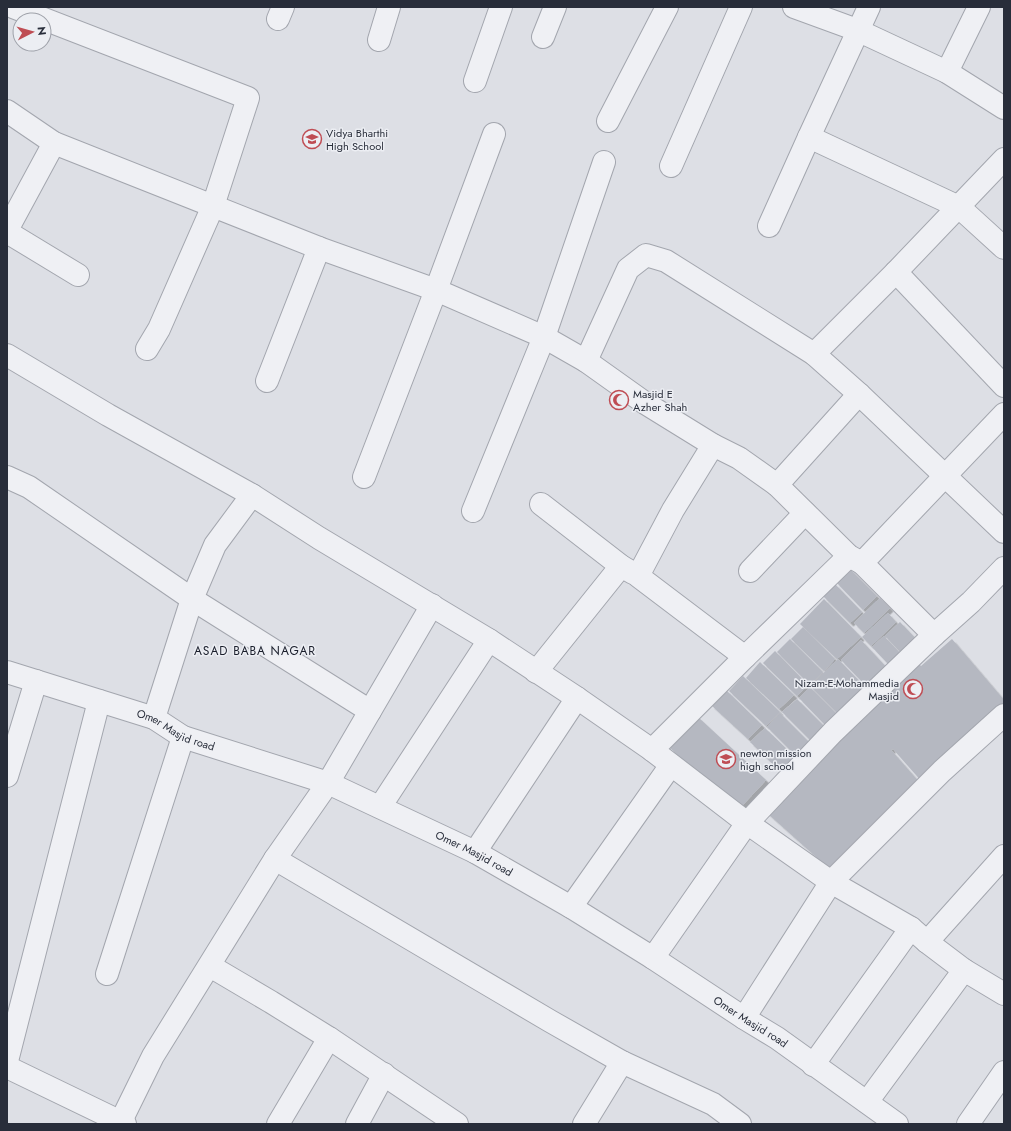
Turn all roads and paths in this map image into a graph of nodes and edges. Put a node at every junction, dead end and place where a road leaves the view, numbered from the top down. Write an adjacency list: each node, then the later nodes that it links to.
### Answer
1 (13, 7): 10 (street)
2 (389, 7): 14 (street)
3 (501, 7): 16 (street)
4 (555, 7): 13 (street)
5 (667, 7): 19 (street)
6 (741, 7): 25 (street)
7 (794, 7): 12 (street)
8 (869, 7): 12 (street)
9 (979, 7): 15 (street)
10 (40, 12)
11 (52, 16): 26 (street)
12 (857, 30): 15 (street); 21 (street)
13 (543, 37)
14 (379, 40)
15 (947, 72): 17 (street)
16 (476, 81)
17 (1004, 108)
18 (7, 111): 22 (street)
19 (608, 121)
20 (494, 134): 34 (street)
21 (809, 137): 27 (street); 28 (street)
22 (54, 143): 26 (street); 29 (street)
23 (1004, 159): 27 (street)
24 (604, 162): 35 (street)
25 (670, 166)
26 (214, 206): 30 (street); 36 (street)
27 (959, 207): 31 (street); 32 (street)
28 (769, 226)
29 (7, 231): 33 (street)
30 (319, 248): 34 (street); 40 (street)
31 (1004, 248)
32 (896, 272): 37 (street); 41 (street)
33 (78, 275)
34 (436, 290): 35 (street); 47 (street)
35 (544, 337): 39 (street); 51 (street)
36 (147, 349)
37 (814, 354): 39 (street); 42 (street)
38 (7, 355): 49 (street)
39 (586, 361): 44 (street)
40 (267, 381)
41 (1004, 386)
42 (860, 394): 45 (street); 48 (street)
43 (1004, 414): 45 (street)
44 (712, 445): 48 (street); 56 (street)
45 (945, 475): 53 (street); 54 (street)
46 (7, 477): 58 (street)
47 (364, 477)
48 (777, 485): 52 (street)
49 (252, 495): 58 (street); 59 (street)
50 (541, 504): 56 (street)
51 (473, 511)
52 (805, 513): 54 (street); 57 (street)
53 (1004, 532)
54 (856, 559): 60 (street); 62 (street)
55 (1004, 568): 60 (street)
56 (629, 571): 62 (street); 64 (street)
57 (750, 571)
58 (192, 599): 68 (street); 70 (street)
59 (432, 605): 61 (street); 68 (street)
60 (934, 635): 77 (street)
61 (489, 640): 64 (street); 76 (street)
62 (745, 657): 72 (street)
63 (7, 672): 65 (street, Omer Masjid road)
64 (536, 672): 66 (street)
65 (36, 681): 67 (street, Omer Masjid road); 74 (street)
66 (577, 698): 72 (street); 78 (street)
67 (99, 701): 70 (street, Omer Masjid road); 91 (street)
68 (370, 711): 75 (street)
69 (1004, 715): 81 (street)
70 (154, 718): 71 (street, Omer Masjid road)
71 (183, 736): 75 (street, Omer Masjid road); 87 (street)
72 (652, 750): 73 (street)
73 (671, 765): 77 (street); 82 (street)
74 (7, 776)
75 (328, 783): 76 (street, Omer Masjid road); 80 (street)
76 (380, 807): 78 (street, Omer Masjid road)
77 (747, 823): 81 (street); 84 (street)
78 (475, 852): 82 (street, Omer Masjid road)
79 (1004, 856): 83 (street)
80 (275, 859): 85 (street); 92 (street)
81 (832, 882): 83 (street); 89 (street)
82 (571, 907): 84 (street, Omer Masjid road)
83 (919, 935): 86 (street); 93 (street)
84 (653, 958): 89 (street, Omer Masjid road)
85 (210, 966): 90 (street); 100 (street)
86 (964, 970): 88 (street); 97 (street)
87 (107, 974)
88 (1003, 991)
89 (744, 1018): 93 (street, Omer Masjid road)
90 (329, 1038): 96 (street); 101 (street)
91 (7, 1061)
92 (622, 1062): 99 (street); 104 (street)
93 (813, 1065): 97 (street, Omer Masjid road)
94 (7, 1067): 98 (street)
95 (1004, 1072): 106 (street)
96 (384, 1074): 102 (street); 103 (street)
97 (867, 1102): 105 (street, Omer Masjid road)
98 (99, 1118): 100 (street)
99 (734, 1122)
100 (123, 1123)
101 (278, 1124)
102 (357, 1124)
103 (457, 1124)
104 (584, 1124)
105 (897, 1124)
106 (968, 1124)

